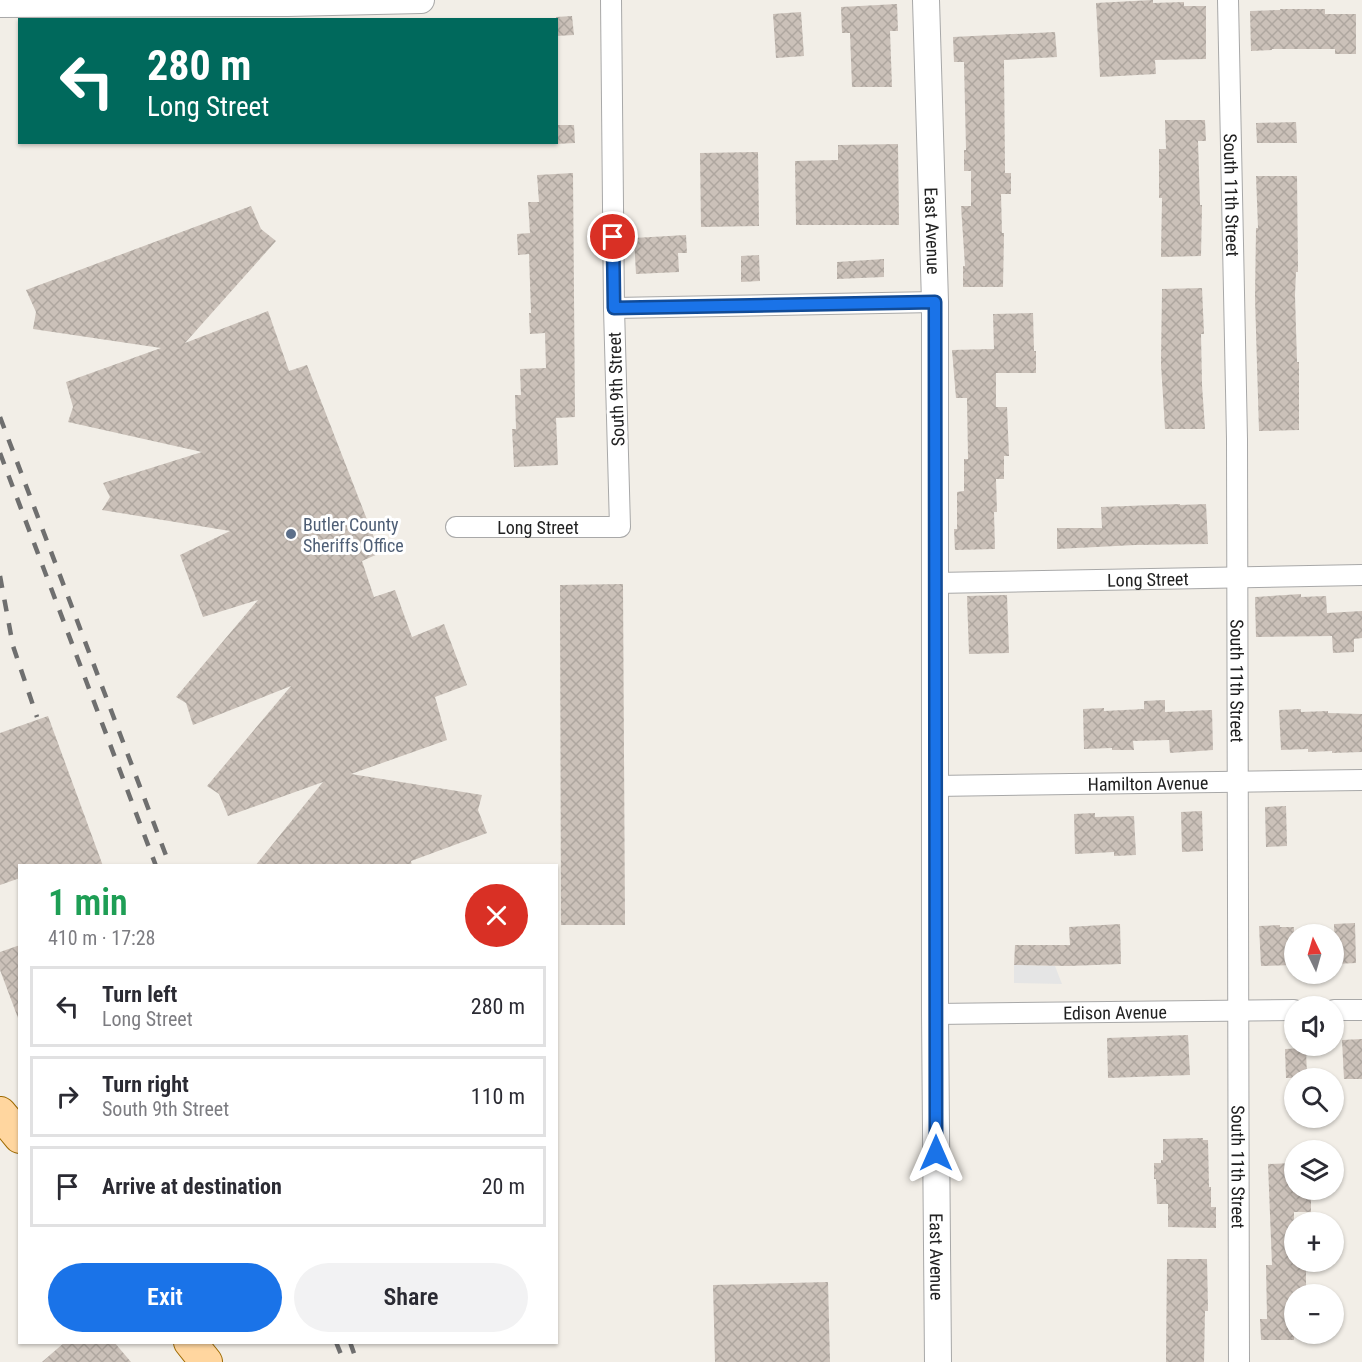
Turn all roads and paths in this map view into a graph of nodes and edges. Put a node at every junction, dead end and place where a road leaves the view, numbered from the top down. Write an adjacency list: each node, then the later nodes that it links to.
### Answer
1 (421, 0): 5 (street)
2 (611, 0): 7 (street, South 9th Street)
3 (926, 0): 6 (street, East Avenue)
4 (1228, 0): 11 (street, South 11th Street)
5 (0, 4)
6 (935, 302): 7 (street); 12 (street, East Avenue)
7 (614, 308): 9 (street, South 9th Street)
8 (456, 527): 9 (street, Long Street)
9 (620, 527)
10 (1362, 575): 11 (street, Long Street)
11 (1237, 579): 12 (street, Long Street); 14 (street, South 11th Street)
12 (935, 583): 15 (street, East Avenue)
13 (1362, 780): 14 (street, Hamilton Avenue)
14 (1238, 781): 15 (street, Hamilton Avenue); 19 (street, South 11th Street)
15 (935, 786): 20 (street, East Avenue)
16 (1284, 1010): 19 (street, Edison Avenue)
17 (1344, 1010): 18 (street)
18 (1362, 1010)
19 (1238, 1011): 20 (street, Edison Avenue); 24 (street, South 11th Street)
20 (935, 1014): 23 (street, East Avenue)
21 (192, 1344): 22 (main road)
22 (206, 1362)
23 (938, 1362)
24 (1239, 1362)

